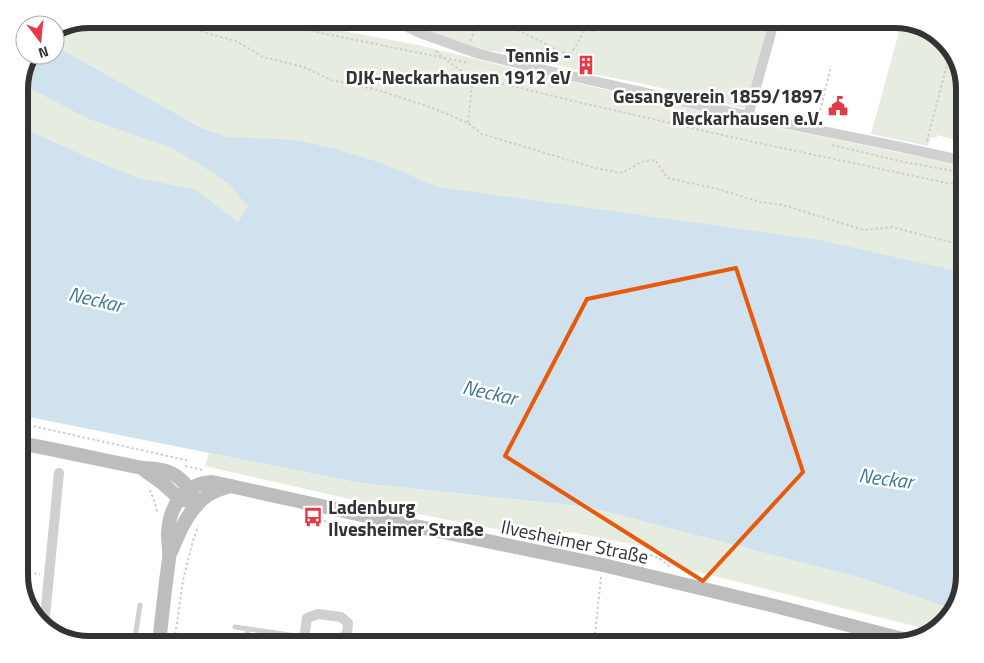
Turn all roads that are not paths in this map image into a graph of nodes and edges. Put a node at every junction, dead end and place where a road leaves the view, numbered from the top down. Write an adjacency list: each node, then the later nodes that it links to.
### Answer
1 (409, 28): 3 (street)
2 (772, 28): 3 (street)
3 (748, 116): 4 (street)
4 (956, 159)
5 (28, 444): 8 (main road)
6 (59, 473): 12 (street)
7 (232, 485): 8 (main road, Ilvesheimer Straße); 9 (main road); 21 (main road, Ilvesheimer Straße)
8 (185, 493): 9 (main road); 10 (main road)
9 (197, 505): 10 (main road)
10 (169, 555): 16 (main road)
11 (140, 605): 15 (lane)
12 (45, 617)
13 (235, 627): 14 (lane)
14 (248, 629): 17 (lane); 18 (lane)
15 (135, 636)
16 (160, 636)
17 (247, 636)
18 (280, 636)
19 (304, 636): 20 (street)
20 (344, 636)
21 (891, 636)

